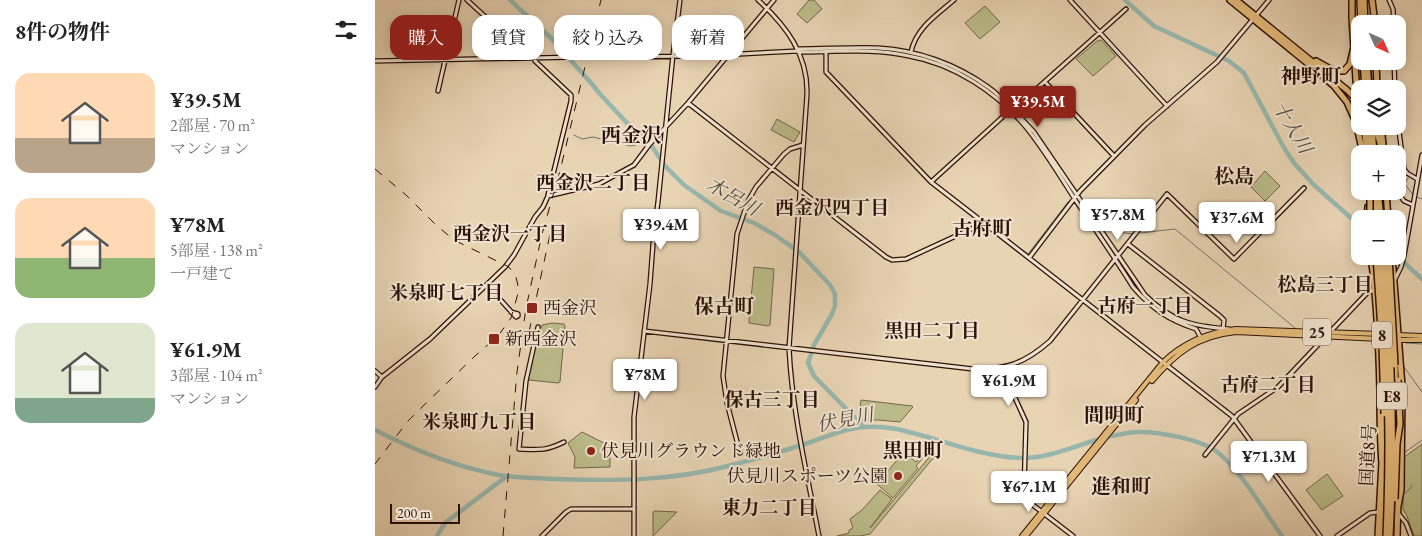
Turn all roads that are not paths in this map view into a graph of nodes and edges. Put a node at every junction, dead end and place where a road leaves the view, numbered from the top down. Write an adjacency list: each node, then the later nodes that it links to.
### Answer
1 (459, 0): 18 (street)
2 (467, 0): 19 (street)
3 (680, 0): 20 (street)
4 (758, 0): 16 (street)
5 (774, 0): 16 (street)
6 (954, 0): 32 (street)
7 (1071, 0): 27 (street)
8 (1230, 0): 26 (highway)
9 (1236, 0): 26 (highway)
10 (1269, 0): 26 (street)
11 (1352, 0): 21 (highway)
12 (1360, 0): 22 (highway)
13 (1364, 0): 23 (highway)
14 (1372, 0): 24 (highway)
15 (1389, 0): 25 (street)
16 (767, 8): 28 (street); 30 (street)
17 (1126, 9): 27 (street)
18 (456, 15)
19 (483, 15)
20 (678, 15)
21 (1353, 15)
22 (1361, 15)
23 (1365, 15)
24 (1374, 15)
25 (1393, 15)
26 (1255, 18): 29 (highway); 46 (street); 52 (highway)
27 (1100, 33): 42 (street); 46 (street)
28 (744, 36)
29 (1287, 41): 41 (highway); 44 (highway)
30 (798, 51): 31 (street); 32 (street); 33 (street); 51 (street)
31 (826, 52): 47 (street); 59 (street)
32 (911, 52): 47 (street)
33 (744, 53)
34 (672, 55): 36 (street, bridge)
35 (445, 60): 39 (street); 43 (street)
36 (462, 60)
37 (672, 60): 48 (street)
38 (724, 60): 45 (street)
39 (375, 61)
40 (535, 61): 62 (street)
41 (1351, 62)
42 (1045, 82): 47 (street); 55 (street)
43 (437, 91)
44 (1351, 94)
45 (688, 103): 48 (street); 56 (street)
46 (1167, 106): 55 (street)
47 (1012, 110): 59 (street); 63 (street)
48 (665, 127): 62 (street); 84 (street)
49 (1378, 135): 53 (highway)
50 (1381, 135): 53 (highway)
51 (803, 144): 56 (street); 61 (street)
52 (1363, 145)
53 (1382, 145)
54 (1422, 155): 58 (street)
55 (1114, 156): 63 (street)
56 (771, 168): 61 (street); 92 (street)
57 (1406, 172): 58 (street)
58 (1417, 179): 65 (street)
59 (931, 182): 66 (street)
60 (1304, 188): 67 (street)
61 (800, 189): 66 (street); 94 (street)
62 (548, 196): 79 (street)
63 (1076, 197): 68 (street); 69 (street)
64 (1403, 200): 65 (street)
65 (1413, 205): 77 (street)
66 (983, 223): 68 (street)
67 (1128, 244): 69 (street); 85 (street)
68 (1029, 258): 81 (street)
69 (1117, 258): 81 (street); 85 (street); 91 (street)
70 (1373, 265): 78 (highway, 8)
71 (1374, 265): 78 (highway, bridge)
72 (1374, 265): 102 (highway, 国道8号 / 8, bridge)
73 (1381, 265): 122 (highway, E8, bridge)
74 (1385, 265): 113 (highway, E8, bridge)
75 (1390, 265): 107 (highway, 国道8号 / 8, bridge)
76 (1393, 265): 77 (highway, bridge)
77 (1394, 281): 80 (street); 90 (highway)
78 (1374, 283): 80 (highway, 8)
79 (487, 285): 82 (street); 99 (street)
80 (1375, 290): 86 (street); 87 (highway, 8)
81 (1083, 299): 96 (street); 97 (street)
82 (511, 312)
83 (538, 327): 103 (street)
84 (644, 331): 92 (street); 108 (street)
85 (1223, 331): 86 (main road, 25); 89 (main road, 25); 91 (main road, 25)
86 (1331, 332): 87 (main road, 25); 89 (street)
87 (1378, 336): 89 (main road, 25); 90 (main road, 25); 106 (highway, 8)
88 (1422, 336): 90 (main road, 25)
89 (1327, 337): 101 (street)
90 (1398, 338): 93 (main road, 25); 95 (highway)
91 (1201, 339): 96 (main road, 25)
92 (727, 340): 94 (street); 104 (street)
93 (1422, 340)
94 (789, 348): 97 (street); 116 (street)
95 (1399, 358): 107 (highway); 113 (highway, bridge)
96 (1165, 363): 101 (street); 110 (main road, 25)
97 (994, 369): 110 (street)
98 (375, 371): 99 (street)
99 (382, 377): 100 (street)
100 (375, 387)
101 (1234, 418): 105 (street); 119 (street)
102 (1384, 433): 106 (highway, 国道8号 / 8); 112 (highway)
103 (564, 442)
104 (740, 453)
105 (1205, 456)
106 (1382, 464): 109 (highway, 国道8号 / 8)
107 (1398, 506): 111 (highway, 国道8号 / 8)
108 (634, 509): 114 (street); 115 (street)
109 (1379, 512): 112 (highway); 120 (street); 121 (highway, 国道8号 / 8)
110 (1043, 513): 117 (main road, 25); 118 (street)
111 (1398, 513): 113 (highway, 国道8号); 123 (street)
112 (1383, 522): 122 (highway)
113 (1394, 535)
114 (542, 536)
115 (634, 536)
116 (819, 536)
117 (1024, 536)
118 (1073, 536)
119 (1320, 536)
120 (1337, 536)
121 (1378, 536)
122 (1384, 536)
123 (1411, 536)

